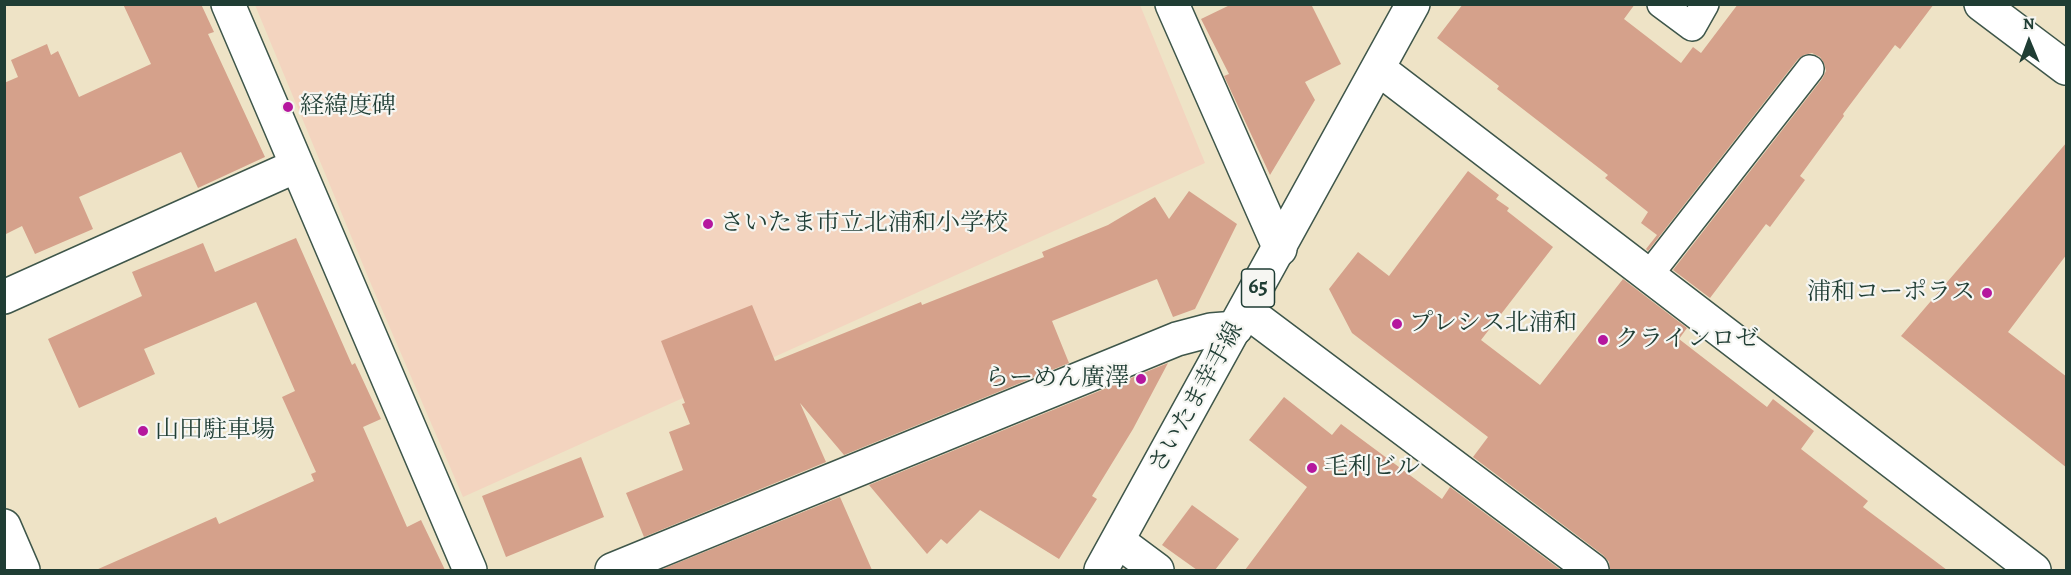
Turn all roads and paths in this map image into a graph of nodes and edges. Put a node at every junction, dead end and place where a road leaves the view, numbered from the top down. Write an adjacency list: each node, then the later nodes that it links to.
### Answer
1 (228, 4): 10 (street)
2 (1172, 4): 11 (street)
3 (1413, 4): 8 (street, さいたま幸手線 / 65)
4 (1661, 4): 5 (lane)
5 (1705, 4)
6 (1981, 4): 7 (street)
7 (2067, 68)
8 (1379, 69): 11 (street, さいたま幸手線 / 65); 12 (street)
9 (1810, 69): 12 (lane)
10 (296, 166): 13 (street); 18 (street)
11 (1280, 249): 14 (street, さいたま幸手線 / 65)
12 (1649, 275): 23 (street)
13 (4, 297)
14 (1241, 319): 16 (street, さいたま幸手線 / 65); 19 (street); 22 (street)
15 (4, 526): 17 (street)
16 (1118, 541): 20 (street, さいたま幸手線 / 65); 21 (street)
17 (23, 570)
18 (470, 570)
19 (612, 570)
20 (1101, 570)
21 (1157, 570)
22 (1592, 570)
23 (2034, 570)

